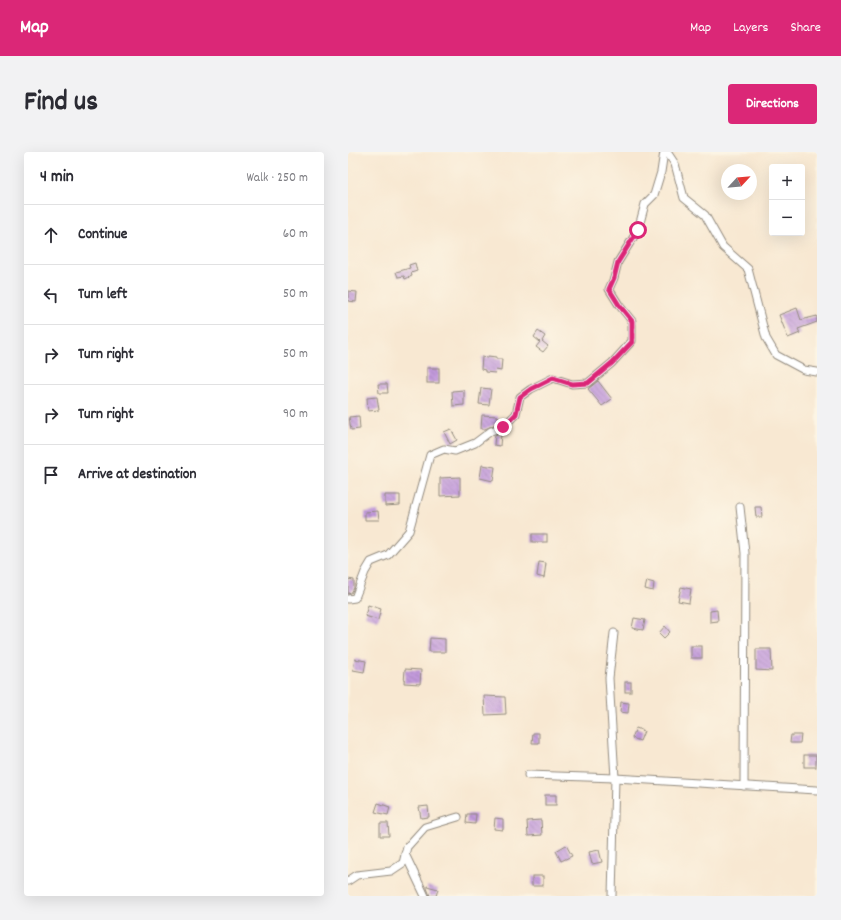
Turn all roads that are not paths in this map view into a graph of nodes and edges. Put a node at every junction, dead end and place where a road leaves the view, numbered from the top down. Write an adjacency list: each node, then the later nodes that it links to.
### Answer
1 (664, 152): 5 (street)
2 (667, 152): 3 (street)
3 (817, 372)
4 (740, 506): 9 (street)
5 (348, 599)
6 (614, 633): 8 (street)
7 (528, 775): 8 (street)
8 (615, 778): 9 (street); 15 (street)
9 (744, 786): 10 (street)
10 (817, 790)
11 (458, 817): 12 (street)
12 (405, 854): 13 (street); 14 (street)
13 (348, 881)
14 (424, 896)
15 (612, 896)

